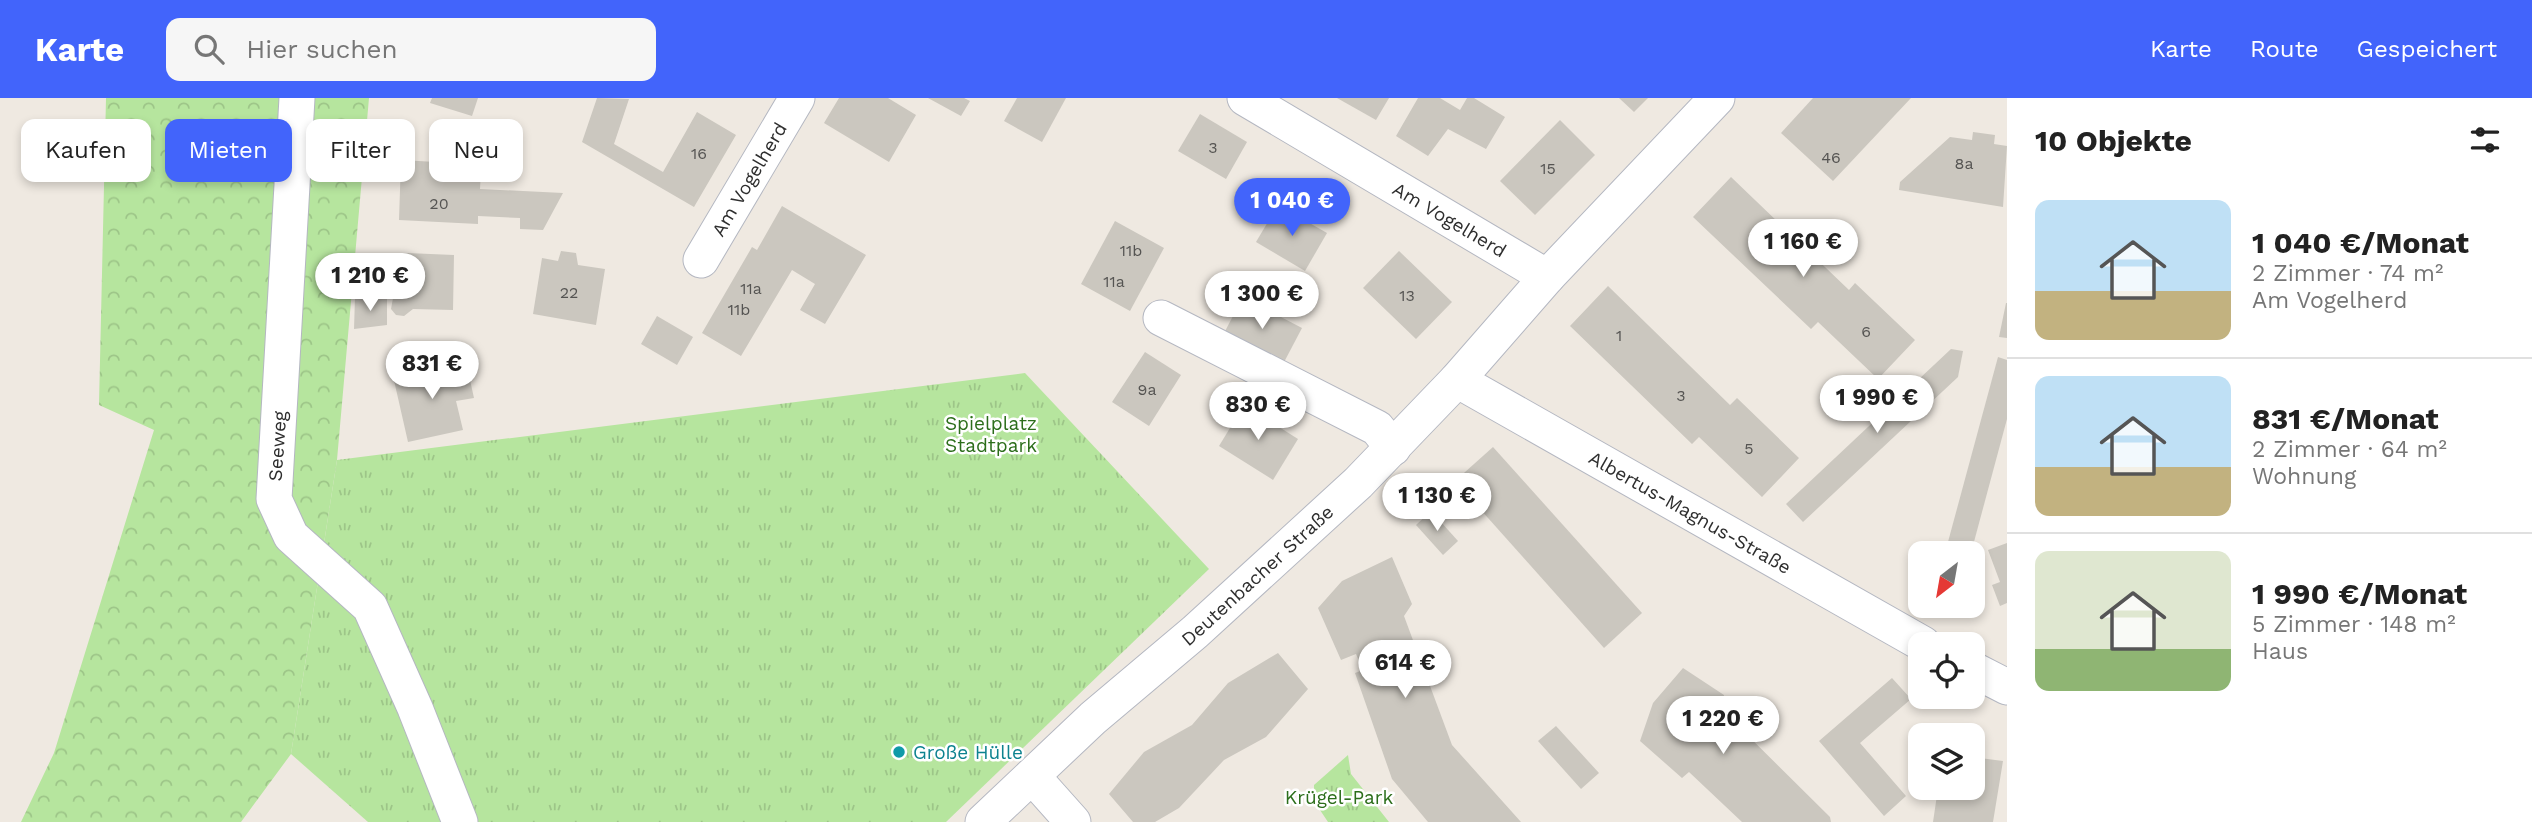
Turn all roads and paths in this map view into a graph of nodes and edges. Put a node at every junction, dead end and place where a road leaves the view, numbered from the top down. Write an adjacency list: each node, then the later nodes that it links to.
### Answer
1 (297, 98): 14 (street, Seeweg)
2 (797, 98): 5 (street, Am Vogelherd)
3 (1717, 98): 6 (street, Deutenbacher Straße)
4 (1248, 99): 6 (street, Am Vogelherd)
5 (701, 260)
6 (1546, 276): 8 (street, Deutenbacher Straße)
7 (1161, 317): 9 (street)
8 (1457, 380): 9 (street, Deutenbacher Straße); 10 (street, Albertus-Magnus-Straße)
9 (1393, 448): 13 (street, Deutenbacher Straße)
10 (1908, 636)
11 (1985, 676): 12 (street)
12 (2007, 687)
13 (1032, 776): 15 (street, Deutenbacher Straße); 16 (street)
14 (460, 822)
15 (983, 822)
16 (1073, 822)

